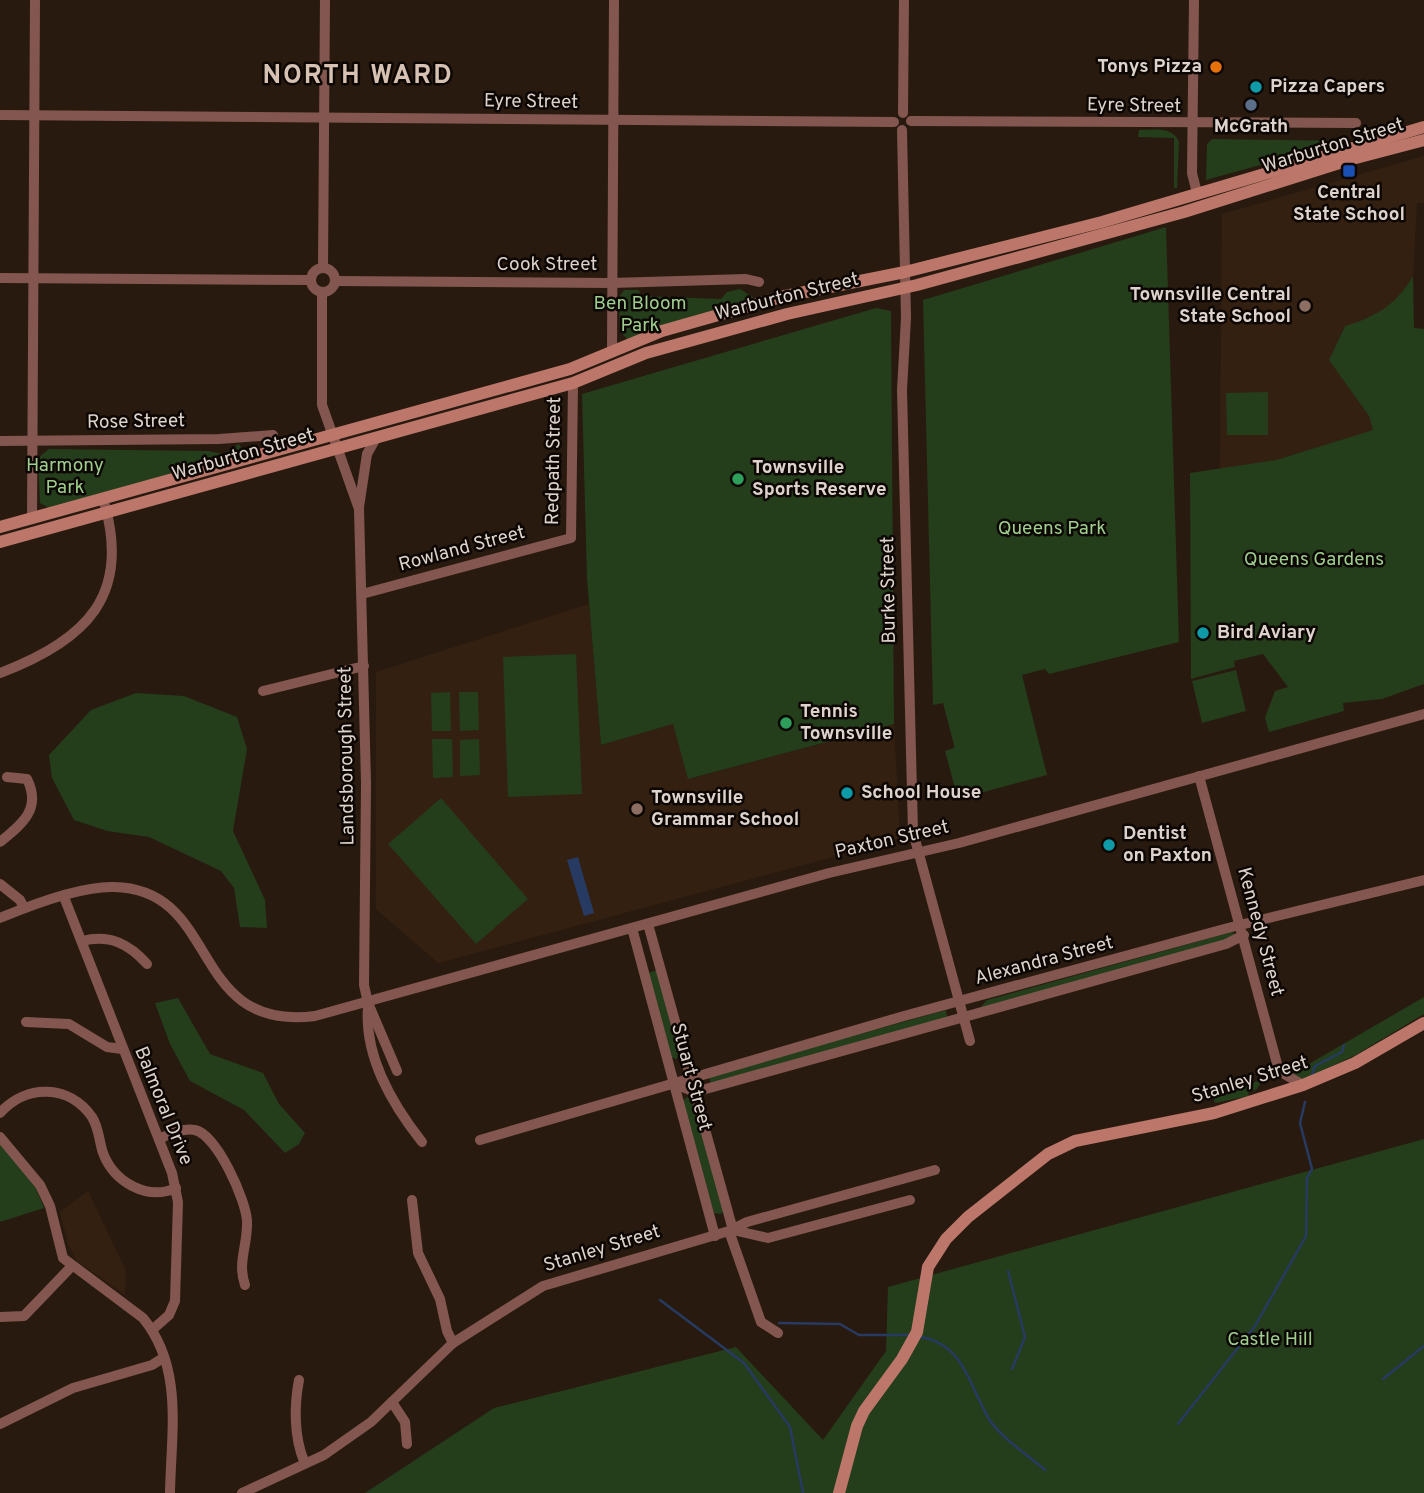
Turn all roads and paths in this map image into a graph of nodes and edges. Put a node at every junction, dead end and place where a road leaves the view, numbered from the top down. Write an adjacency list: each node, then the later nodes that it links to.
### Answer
1 (35, 0): 8 (street)
2 (325, 0): 9 (street)
3 (614, 0): 10 (street)
4 (904, 0): 6 (street)
5 (1194, 0): 14 (street)
6 (903, 113): 11 (street); 12 (street)
7 (0, 115): 8 (street, Eyre Street)
8 (34, 115): 9 (street, Eyre Street); 25 (street)
9 (324, 118): 10 (street, Eyre Street); 22 (street)
10 (613, 121): 12 (street, Eyre Street); 29 (street)
11 (911, 121): 14 (street, Eyre Street); 16 (street)
12 (894, 122): 16 (street)
13 (1356, 123): 14 (street, Eyre Street)
14 (1193, 124): 19 (street)
15 (1424, 127): 19 (main road, Warburton Street)
16 (902, 131): 23 (street, Burke Street)
17 (1424, 140): 18 (main road, Warburton Street)
18 (1276, 184): 19 (main road); 20 (main road, Warburton Street)
19 (1197, 193): 21 (main road, Warburton Street)
20 (1184, 212): 21 (main road); 30 (main road, Warburton Street)
21 (1102, 222): 23 (main road, Warburton Street)
22 (323, 268): 26 (street); 27 (street)
23 (905, 272): 30 (street, Burke Street); 32 (main road, Warburton Street)
24 (0, 278): 25 (street)
25 (32, 278): 26 (street); 38 (street)
26 (311, 279): 31 (street)
27 (335, 281): 29 (street, Cook Street); 31 (street)
28 (759, 282): 29 (street, Cook Street)
29 (612, 283): 32 (street)
30 (905, 288): 33 (main road, Warburton Street); 55 (street, Burke Street)
31 (322, 292): 34 (street, Landsborough Street)
32 (612, 349): 34 (main road, Warburton Street)
33 (573, 383): 36 (main road, Warburton Street); 45 (street, Redpath Street)
34 (330, 434): 39 (street, Landsborough Street); 40 (main road, Warburton Street)
35 (273, 435): 38 (street, Rose Street)
36 (376, 438): 39 (main road, Warburton Street); 41 (street, Landsborough Street)
37 (0, 441): 38 (street, Rose Street)
38 (31, 441): 43 (street)
39 (337, 449): 41 (street, Landsborough Street); 42 (main road, Warburton Street)
40 (103, 499): 42 (street); 43 (main road, Warburton Street)
41 (359, 509): 47 (street, Landsborough Street)
42 (107, 514): 46 (main road, Warburton Street); 49 (street)
43 (32, 518): 44 (main road, Warburton Street)
44 (0, 527)
45 (571, 538): 47 (street, Rowland Street)
46 (0, 542)
47 (362, 594): 48 (street, Landsborough Street)
48 (364, 666): 50 (street); 67 (street, Landsborough Street)
49 (0, 673)
50 (263, 691)
51 (1424, 714): 52 (street, Paxton Street)
52 (1199, 776): 55 (street, Paxton Street); 63 (street, Kennedy Street)
53 (7, 777): 54 (street)
54 (0, 842)
55 (919, 851): 61 (street, Paxton Street); 66 (street, Burke Street)
56 (1424, 880): 63 (street, Alexandra Street)
57 (0, 884): 59 (street)
58 (64, 897): 59 (street, Paxton Street); 64 (street, Balmoral Drive); 67 (street, Paxton Street)
59 (24, 908): 60 (street, Paxton Street)
60 (0, 918)
61 (648, 924): 62 (street, Paxton Street); 74 (street, Stuart Street)
62 (632, 929): 67 (street, Paxton Street); 75 (street, Stuart Street)
63 (1243, 931): 66 (street, Alexandra Street); 68 (street, Alexandra Street); 76 (street, Kennedy Street)
64 (82, 941): 65 (street); 72 (street, Balmoral Drive)
65 (147, 964)
66 (960, 1001): 68 (street, Burke Street); 74 (street, Alexandra Street)
67 (368, 1003): 73 (street, Landsborough Street); 82 (street, Landsborough Street)
68 (965, 1018): 71 (street, Burke Street); 77 (street, Alexandra Street)
69 (26, 1022): 72 (street)
70 (1424, 1023): 76 (main road, Stanley Street)
71 (970, 1041)
72 (122, 1049): 80 (street, Balmoral Drive)
73 (397, 1072)
74 (691, 1077): 75 (street, Alexandra Street); 77 (street, Stuart Street)
75 (675, 1084): 77 (street); 81 (street, Alexandra Street); 88 (street, Stuart Street)
76 (1303, 1085): 103 (main road, Stanley Street)
77 (695, 1092): 87 (street, Stuart Street)
78 (0, 1113): 84 (street)
79 (0, 1137): 89 (street)
80 (159, 1139): 84 (street, Balmoral Drive); 90 (street)
81 (480, 1140)
82 (422, 1142)
83 (935, 1170): 87 (street, Stanley Street)
84 (176, 1188): 92 (street, Balmoral Drive)
85 (412, 1200): 94 (street)
86 (910, 1200): 87 (street)
87 (731, 1231): 88 (street, Stanley Street); 93 (street, Stuart Street)
88 (715, 1236): 94 (street, Stanley Street)
89 (71, 1266): 91 (street); 92 (street)
90 (244, 1285)
91 (0, 1317)
92 (152, 1330): 95 (street)
93 (778, 1333)
94 (453, 1343): 97 (street, Stanley Street)
95 (163, 1358): 98 (street); 101 (street)
96 (299, 1380): 100 (street)
97 (391, 1402): 99 (street); 100 (street, Stanley Street)
98 (1, 1421)
99 (407, 1444)
100 (304, 1461): 102 (street, Stanley Street)
101 (170, 1493)
102 (242, 1493)
103 (839, 1493)

